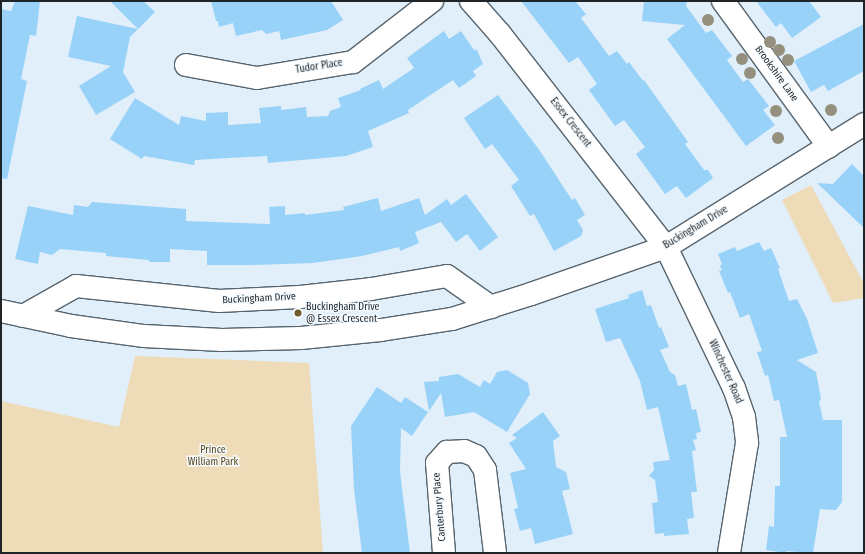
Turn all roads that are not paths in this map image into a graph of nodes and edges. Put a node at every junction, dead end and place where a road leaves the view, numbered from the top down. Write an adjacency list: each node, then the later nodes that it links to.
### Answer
1 (432, 1): 4 (street, Tudor Place)
2 (471, 1): 7 (street, Essex Crescent)
3 (722, 1): 6 (street, Brookshire Lane)
4 (186, 65)
5 (864, 125): 6 (street, Buckingham Drive)
6 (829, 147): 7 (street, Buckingham Drive)
7 (666, 247): 8 (street, Buckingham Drive); 13 (street, Winchester Road)
8 (491, 307): 10 (street, Buckingham Drive); 10 (street, Buckingham Drive)
9 (1, 311): 10 (street, Buckingham Drive)
10 (23, 316)
11 (444, 553): 12 (street, Canterbury Place)
12 (495, 553)
13 (729, 553)

